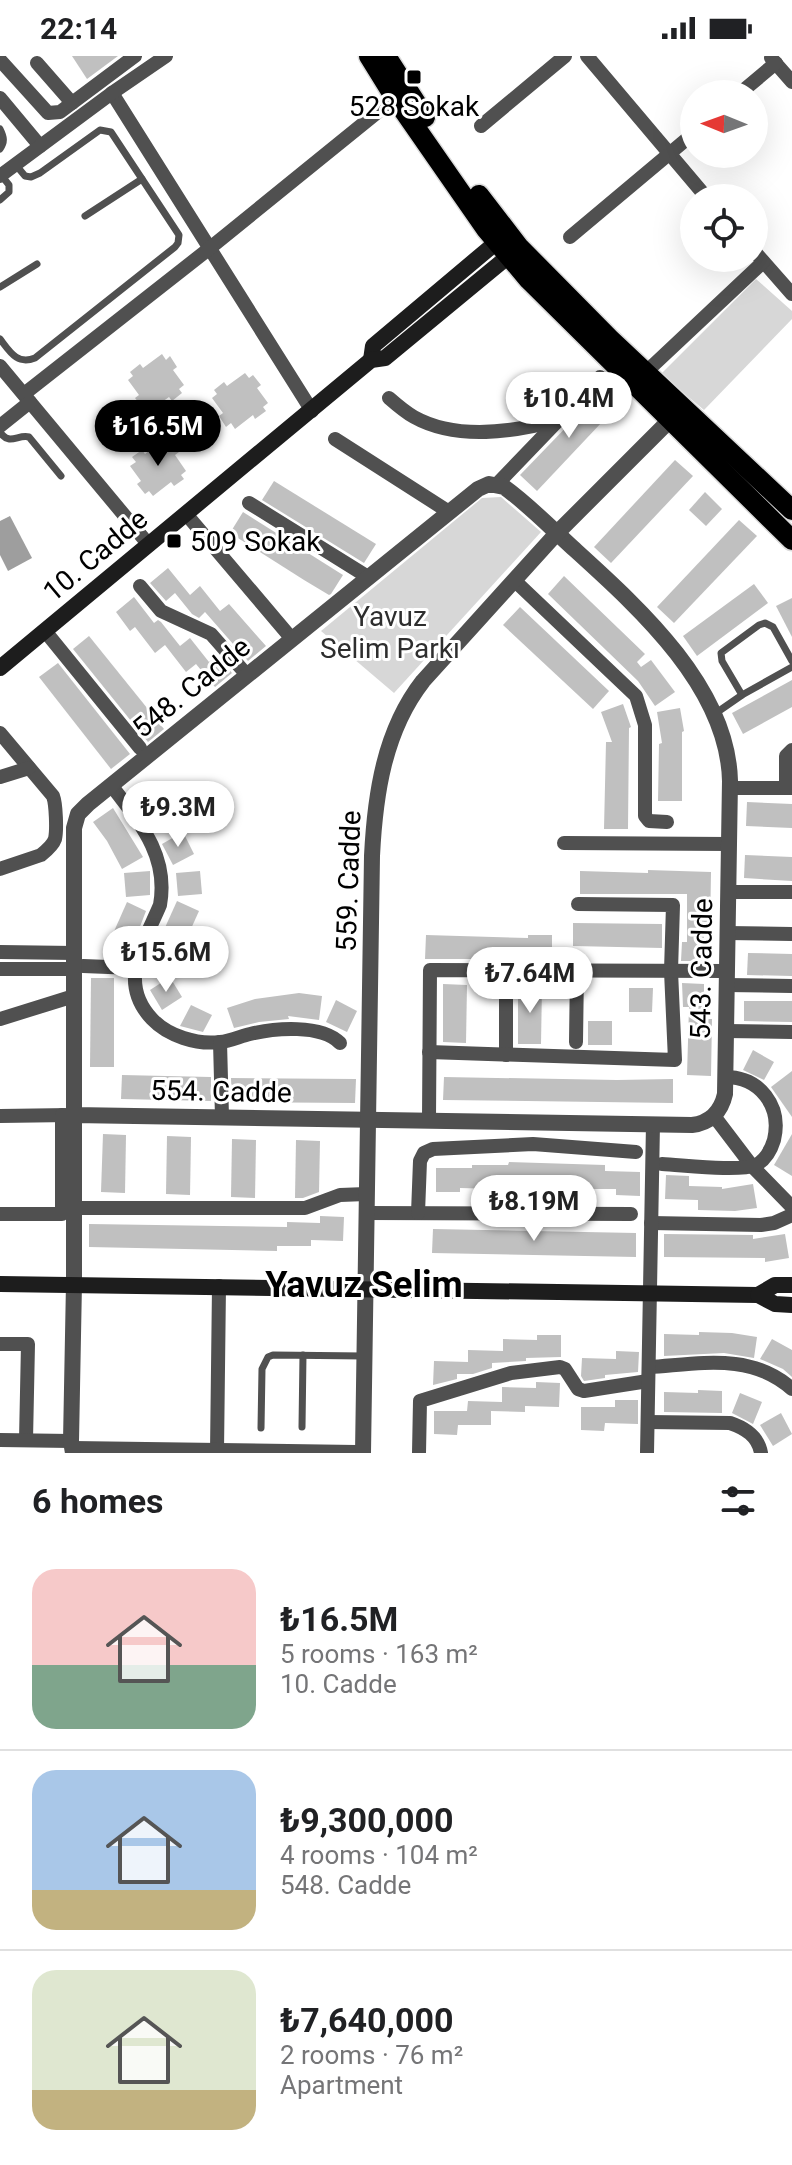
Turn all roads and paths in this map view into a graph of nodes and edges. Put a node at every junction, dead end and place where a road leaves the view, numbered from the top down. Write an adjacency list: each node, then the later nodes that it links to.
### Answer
1 (135, 56): 15 (street)
2 (369, 56): 14 (main road)
3 (386, 56): 29 (main road)
4 (565, 56): 16 (street)
5 (587, 56): 21 (street)
6 (163, 57): 12 (street)
7 (0, 60): 15 (street)
8 (773, 60): 10 (street); 11 (street)
9 (37, 63): 15 (street)
10 (753, 80)
11 (792, 82)
12 (112, 93): 19 (street); 30 (street)
13 (0, 98): 19 (street)
14 (395, 98): 29 (main road); 30 (street)
15 (72, 103)
16 (481, 126)
17 (0, 129): 20 (lane)
18 (680, 145): 21 (street)
19 (40, 146): 22 (street)
20 (0, 149)
21 (668, 155): 25 (street); 28 (street)
22 (15, 164): 23 (street); 24 (lane)
23 (1, 175): 26 (lane)
24 (142, 179): 27 (lane); 36 (lane)
25 (694, 184)
26 (0, 200)
27 (85, 216)
28 (570, 237)
29 (508, 245): 38 (main road); 42 (main road, 10. Cadde); 44 (main road)
30 (210, 248): 40 (street); 42 (street)
31 (37, 264): 34 (lane)
32 (768, 266): 35 (street)
33 (744, 272): 38 (street)
34 (0, 287)
35 (790, 289)
36 (0, 339)
37 (0, 366): 40 (street)
38 (646, 372): 50 (main road)
39 (600, 377): 43 (street)
40 (27, 398): 45 (street); 55 (street)
41 (389, 398): 43 (street)
42 (312, 411): 52 (main road, 10. Cadde)
43 (559, 420): 48 (street)
44 (670, 420): 53 (street, 559. Cadde); 54 (main road)
45 (0, 429): 47 (lane)
46 (335, 439): 51 (street)
47 (61, 476)
48 (497, 484): 51 (street, 548. Cadde); 53 (street)
49 (249, 503): 56 (street)
50 (791, 508)
51 (449, 512): 56 (street, 548. Cadde)
52 (186, 514): 55 (main road, 10. Cadde); 60 (street)
53 (557, 533): 57 (street, 559. Cadde); 65 (street, 543. Cadde)
54 (792, 540)
55 (149, 545): 59 (main road, 10. Cadde)
56 (368, 577): 60 (street, 548. Cadde)
57 (515, 581): 74 (street); 108 (street, 559. Cadde)
58 (140, 586): 63 (street)
59 (45, 631): 62 (main road, 10. Cadde); 67 (street)
60 (292, 639): 63 (street, 548. Cadde)
61 (792, 664): 64 (lane); 64 (lane)
62 (0, 668)
63 (247, 675): 71 (street, 548. Cadde)
64 (742, 695): 65 (lane)
65 (714, 714): 72 (street, 543. Cadde)
66 (0, 733): 69 (street)
67 (140, 748)
68 (792, 750): 73 (street)
69 (29, 768): 70 (street); 75 (street)
70 (0, 777)
71 (111, 785): 76 (street, 548. Cadde); 87 (street)
72 (730, 788): 73 (street); 78 (street, 543. Cadde)
73 (789, 788)
74 (667, 822)
75 (55, 838): 76 (street); 79 (street)
76 (74, 838): 86 (street, 548. Cadde)
77 (564, 843): 78 (street)
78 (729, 844): 80 (street, 543. Cadde)
79 (0, 869)
80 (728, 892): 81 (street); 83 (street, 543. Cadde)
81 (792, 892)
82 (578, 904): 91 (street)
83 (727, 933): 84 (street); 92 (street, 543. Cadde)
84 (792, 934)
85 (0, 952): 86 (street)
86 (77, 963): 87 (street); 88 (street); 94 (street, 548. Cadde)
87 (134, 968): 98 (street)
88 (0, 969)
89 (506, 970): 90 (street); 101 (street); 102 (street)
90 (577, 970): 91 (street); 99 (street)
91 (671, 971): 92 (street); 102 (street)
92 (726, 978): 93 (street); 96 (street, 543. Cadde)
93 (792, 986)
94 (74, 996): 95 (street); 104 (street, 548. Cadde)
95 (0, 1019)
96 (726, 1031): 97 (street); 103 (street, 543. Cadde)
97 (792, 1032)
98 (220, 1042): 100 (street); 107 (street)
99 (576, 1042)
100 (340, 1043)
101 (429, 1052): 102 (street); 109 (street)
102 (506, 1055)
103 (725, 1077): 106 (street, 543. Cadde); 114 (street)
104 (68, 1115): 105 (street); 107 (street, 554. Cadde); 118 (street, 548. Cadde); 121 (street)
105 (0, 1116)
106 (714, 1116): 110 (street); 111 (street)
107 (222, 1117): 108 (street, 554. Cadde)
108 (368, 1119): 109 (street); 116 (street, 559. Cadde)
109 (429, 1120): 110 (street)
110 (653, 1124): 124 (street)
111 (734, 1142): 114 (street); 115 (street)
112 (636, 1152): 120 (street)
113 (662, 1164): 115 (street)
114 (752, 1166): 115 (street); 117 (street)
115 (724, 1167)
116 (366, 1194): 118 (street); 119 (street, 559. Cadde)
117 (792, 1207)
118 (74, 1208): 125 (street, 548. Cadde)
119 (366, 1213): 120 (street); 129 (street, 559. Cadde)
120 (418, 1213): 122 (street)
121 (0, 1214)
122 (631, 1214)
123 (792, 1215): 124 (street)
124 (651, 1223): 130 (street)
125 (74, 1283): 126 (main road); 128 (main road); 143 (street, 548. Cadde)
126 (0, 1284)
127 (792, 1285): 131 (main road)
128 (219, 1286): 129 (main road); 144 (street)
129 (365, 1288): 130 (main road); 135 (street, 559. Cadde)
130 (649, 1293): 131 (main road); 136 (street)
131 (758, 1295): 132 (main road)
132 (792, 1305)
133 (0, 1344): 142 (street)
134 (303, 1355): 135 (lane); 139 (lane); 140 (lane)
135 (364, 1356): 147 (street, 559. Cadde)
136 (648, 1374): 137 (street); 138 (street); 148 (street)
137 (792, 1389)
138 (648, 1422): 149 (street); 150 (street)
139 (302, 1427)
140 (261, 1428)
141 (0, 1440): 142 (street)
142 (26, 1440): 143 (street)
143 (72, 1448): 145 (street)
144 (217, 1451): 145 (street); 146 (street)
145 (134, 1452)
146 (356, 1453)
147 (363, 1453)
148 (419, 1453)
149 (647, 1453)
150 (761, 1453)

